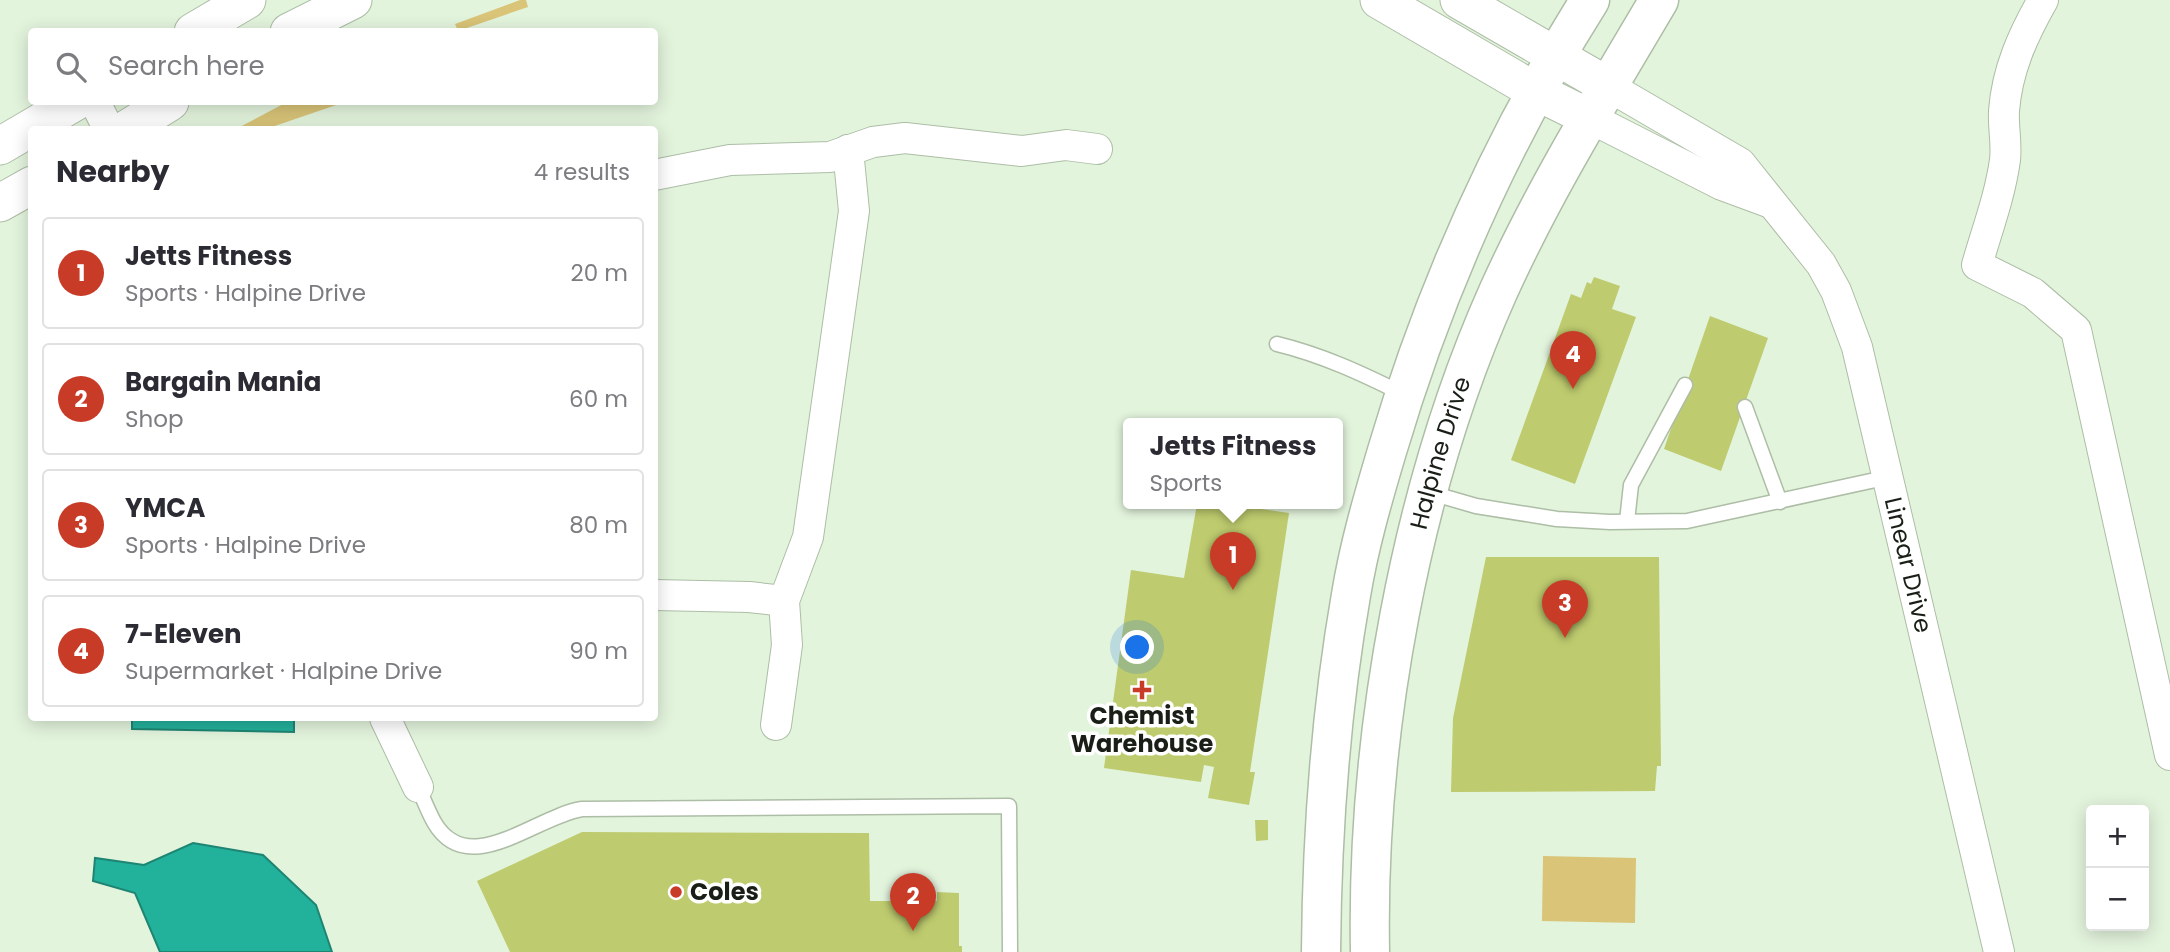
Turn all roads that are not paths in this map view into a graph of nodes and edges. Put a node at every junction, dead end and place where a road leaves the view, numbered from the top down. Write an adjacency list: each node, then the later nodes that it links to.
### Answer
1 (247, 0): 8 (street)
2 (353, 0): 9 (street)
3 (1379, 0): 11 (street)
4 (1459, 0): 10 (street)
5 (1590, 0): 10 (main road)
6 (1659, 0): 12 (main road, Halpine Drive)
7 (2043, 0): 38 (street)
8 (200, 28)
9 (297, 28)
10 (1555, 56): 11 (main road); 12 (street)
11 (1535, 90): 12 (street); 28 (main road)
12 (1599, 102): 30 (street, Linear Drive); 31 (main road, Halpine Drive)
13 (70, 105): 16 (street)
14 (96, 105): 17 (street)
15 (165, 105): 18 (street)
16 (34, 126)
17 (107, 126)
18 (131, 126)
19 (28, 130): 20 (street)
20 (0, 146)
21 (1097, 149): 22 (street)
22 (848, 150): 23 (street); 35 (street)
23 (658, 174)
24 (28, 187): 25 (street)
25 (0, 203)
26 (1277, 344): 28 (lane)
27 (1685, 385): 33 (lane)
28 (1404, 395): 41 (main road)
29 (1745, 407): 32 (lane)
30 (1889, 477): 32 (lane); 43 (street, Linear Drive)
31 (1430, 492): 33 (lane); 42 (main road, Halpine Drive)
32 (1780, 502): 33 (lane)
33 (1627, 521)
34 (658, 595): 35 (street)
35 (784, 601): 37 (street)
36 (386, 721): 39 (street)
37 (776, 725)
38 (2170, 755)
39 (418, 787): 40 (lane)
40 (1010, 952)
41 (1321, 952)
42 (1370, 952)
43 (1999, 952)

